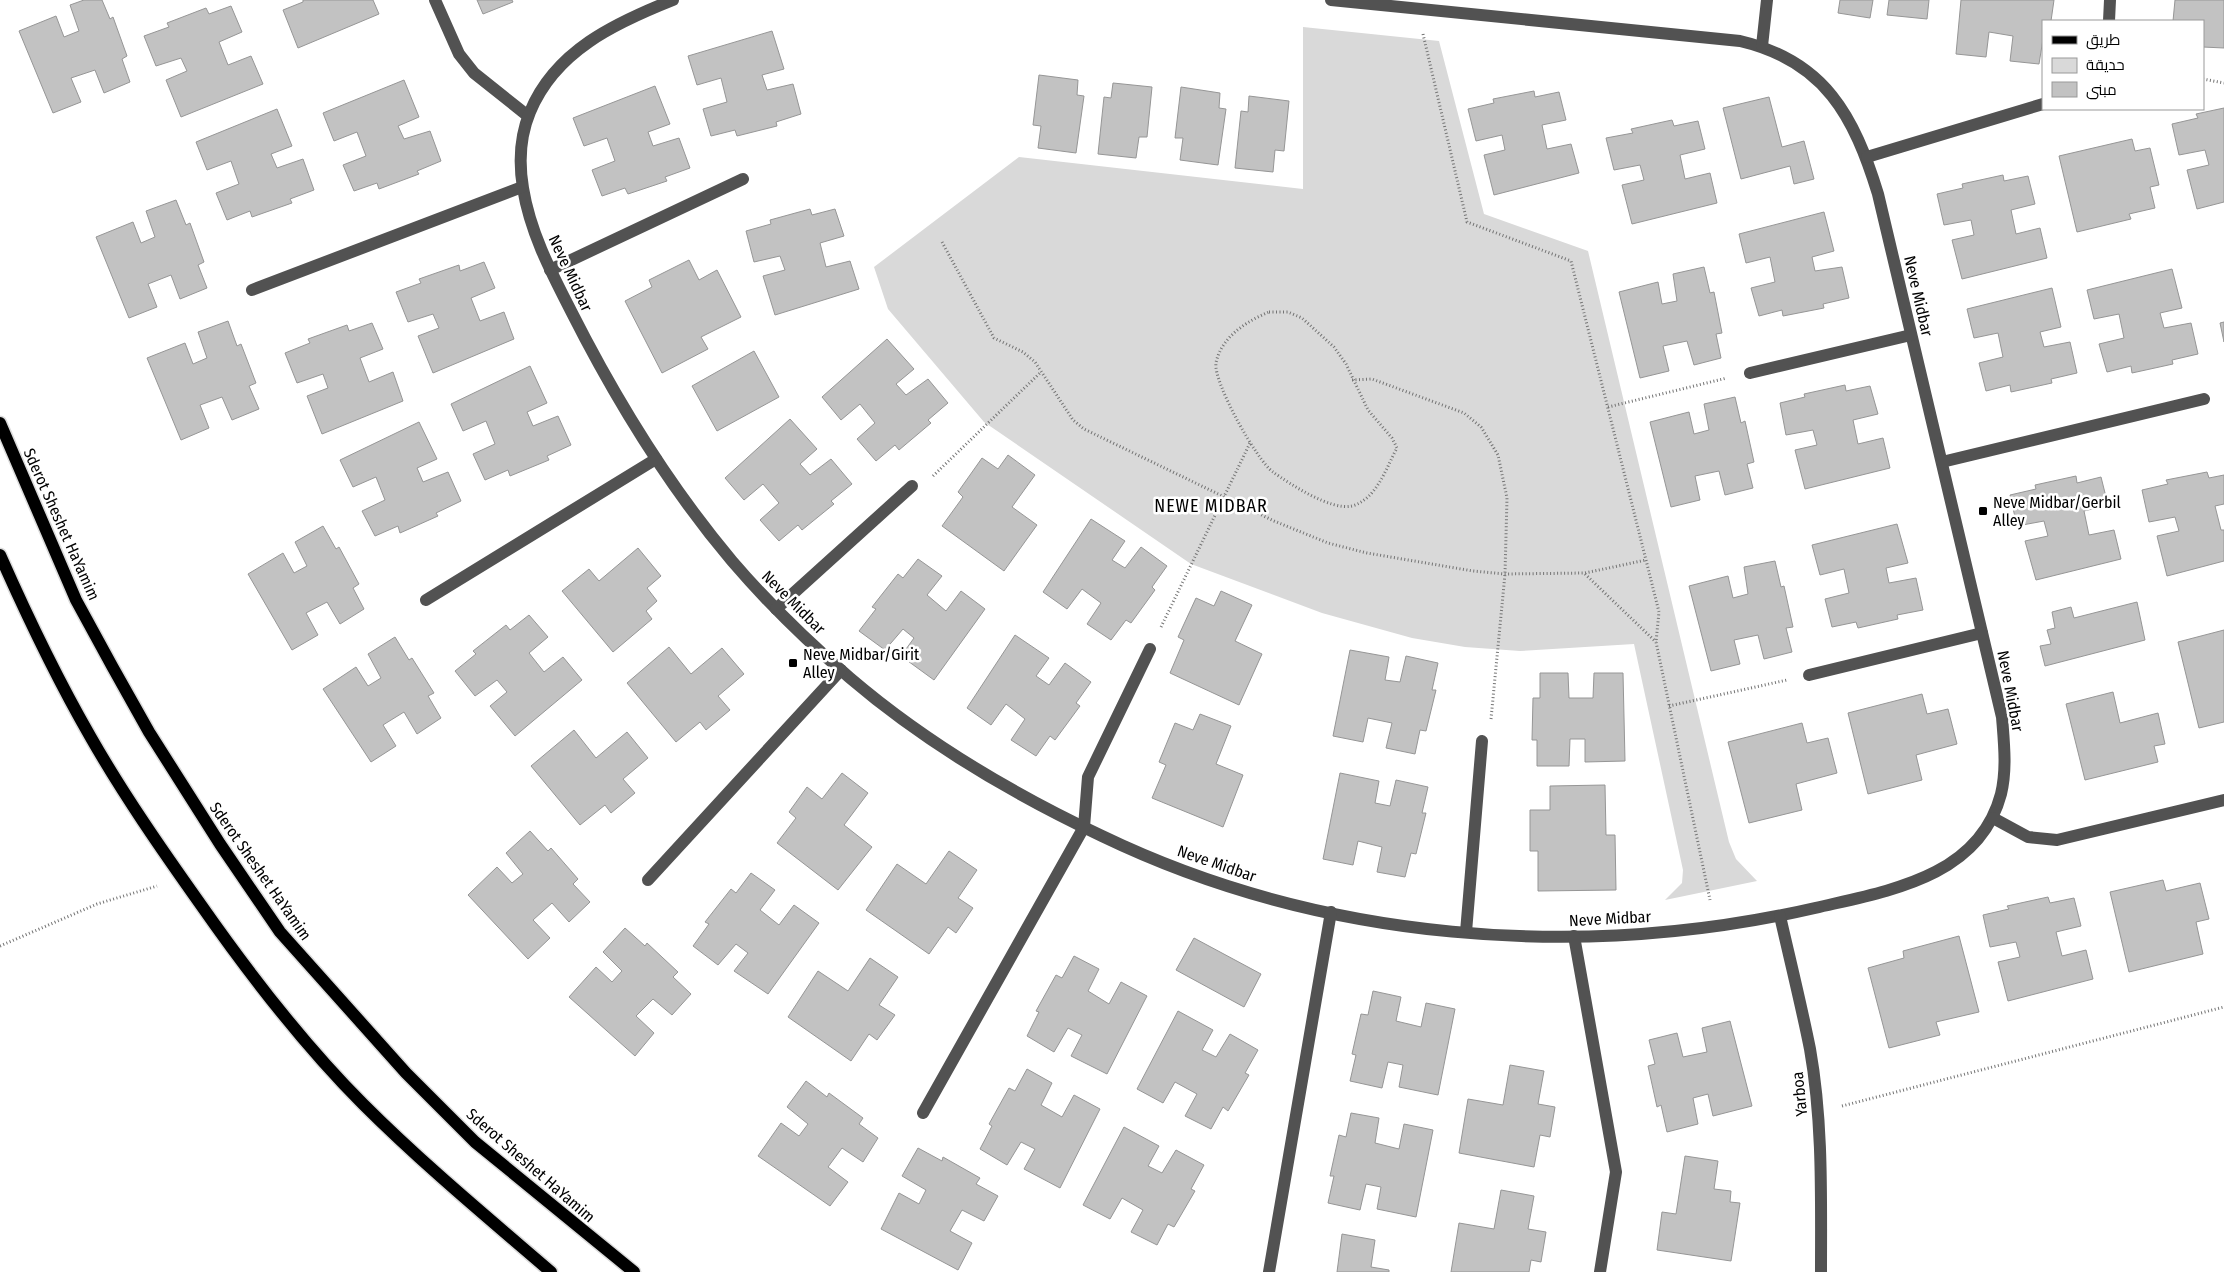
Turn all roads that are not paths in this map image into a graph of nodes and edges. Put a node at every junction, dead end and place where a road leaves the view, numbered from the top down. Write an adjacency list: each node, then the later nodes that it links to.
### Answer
1 (435, 0): 10 (street)
2 (673, 0): 10 (street, Neve Midbar)
3 (1332, 0): 6 (street, Neve Midbar)
4 (1767, 0): 8 (street)
5 (2110, 0): 7 (street)
6 (1432, 5): 8 (street, Neve Midbar)
7 (2109, 20)
8 (1762, 46): 11 (street, Neve Midbar)
9 (2042, 104): 11 (street)
10 (528, 116): 13 (street, Neve Midbar)
11 (1867, 157): 16 (street, Neve Midbar)
12 (743, 180): 14 (street)
13 (522, 187): 14 (street, Neve Midbar); 15 (street)
14 (550, 270): 20 (street, Neve Midbar)
15 (252, 290)
16 (1911, 335): 17 (street); 21 (street, Neve Midbar)
17 (1750, 373)
18 (2204, 399): 21 (street)
19 (0, 423): 41 (main road, Sderot Sheshet HaYamim)
20 (656, 459): 24 (street); 25 (street, Neve Midbar)
21 (1942, 462): 26 (street, Neve Midbar)
22 (912, 486): 25 (street)
23 (0, 555): 40 (main road)
24 (426, 600)
25 (776, 608): 28 (street, Neve Midbar)
26 (1982, 633): 29 (street); 32 (street, Neve Midbar)
27 (1150, 649): 33 (street)
28 (841, 670): 33 (street, Neve Midbar); 34 (street)
29 (1809, 675)
30 (1482, 741): 37 (street)
31 (2224, 800): 32 (street)
32 (1993, 818): 36 (street, Neve Midbar)
33 (1084, 827): 35 (street, Neve Midbar); 39 (street)
34 (648, 880)
35 (1331, 912): 37 (street, Neve Midbar); 42 (street)
36 (1780, 916): 38 (street, Neve Midbar); 44 (street, Yarboa)
37 (1466, 932): 38 (street, Neve Midbar)
38 (1574, 936): 43 (street)
39 (923, 1113)
40 (551, 1272)
41 (634, 1272)
42 (1269, 1272)
43 (1600, 1272)
44 (1820, 1272)

